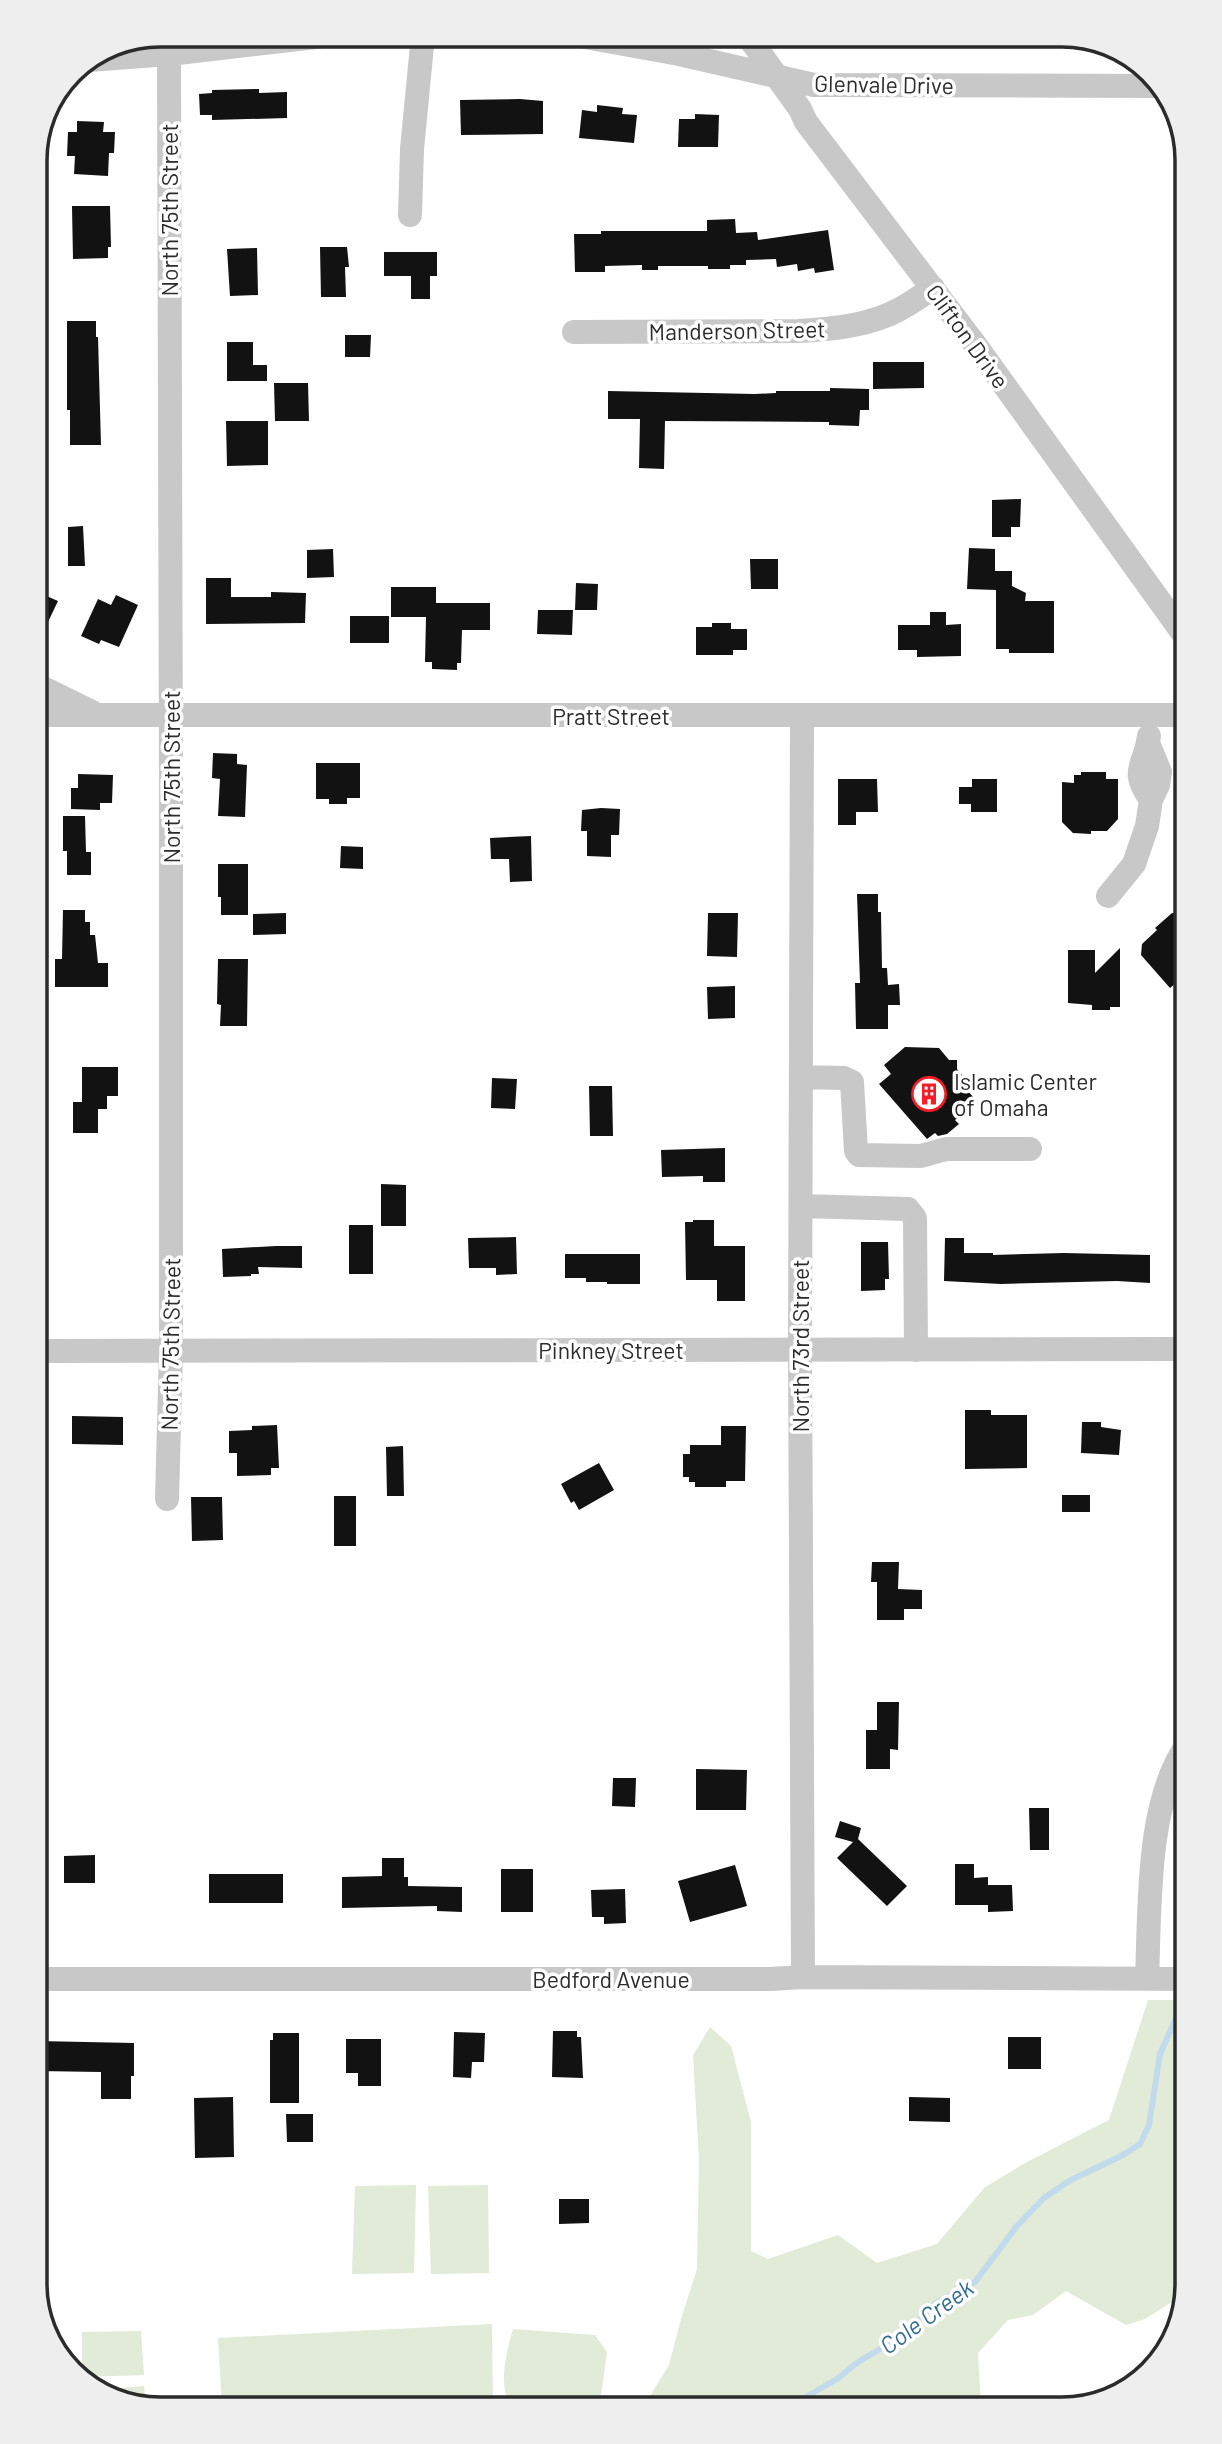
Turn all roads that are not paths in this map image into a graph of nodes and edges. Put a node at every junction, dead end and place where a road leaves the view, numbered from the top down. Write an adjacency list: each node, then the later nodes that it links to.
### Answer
1 (229, 47): 5 (street)
2 (423, 47): 9 (street)
3 (641, 47): 7 (street, Glenvale Drive)
4 (755, 47): 7 (street, Clifton Drive)
5 (169, 54): 6 (street); 19 (street, North 75th Street)
6 (113, 58)
7 (775, 75): 8 (street, Glenvale Drive); 10 (street, Clifton Drive)
8 (1147, 86)
9 (410, 215)
10 (933, 288): 11 (street, Manderson Street); 12 (street, Clifton Drive)
11 (574, 332)
12 (1175, 622)
13 (47, 690): 15 (street)
14 (47, 715): 15 (street, Pratt Street)
15 (99, 715): 19 (street, Pratt Street)
16 (802, 715): 17 (street, Pratt Street); 19 (street, Pratt Street); 21 (street, North 73rd Street)
17 (1151, 715): 18 (street, Pratt Street); 20 (street)
18 (1175, 715)
19 (170, 716): 28 (street, North 75th Street)
20 (1108, 896)
21 (801, 1077): 22 (street); 23 (street, North 73rd Street)
22 (1030, 1149)
23 (801, 1206): 25 (street, North 73rd Street); 26 (street)
24 (1175, 1349): 26 (street, Pinkney Street)
25 (800, 1350): 26 (street, Pinkney Street); 28 (street, Pinkney Street); 31 (street, North 73rd Street)
26 (916, 1350)
27 (47, 1351): 28 (street, Pinkney Street)
28 (171, 1351): 29 (street, North 75th Street)
29 (167, 1499)
30 (1175, 1765): 33 (street)
31 (803, 1977): 32 (street, Bedford Avenue); 33 (street, Bedford Avenue)
32 (47, 1979)
33 (1147, 1979): 34 (street, Bedford Avenue)
34 (1175, 1979)

